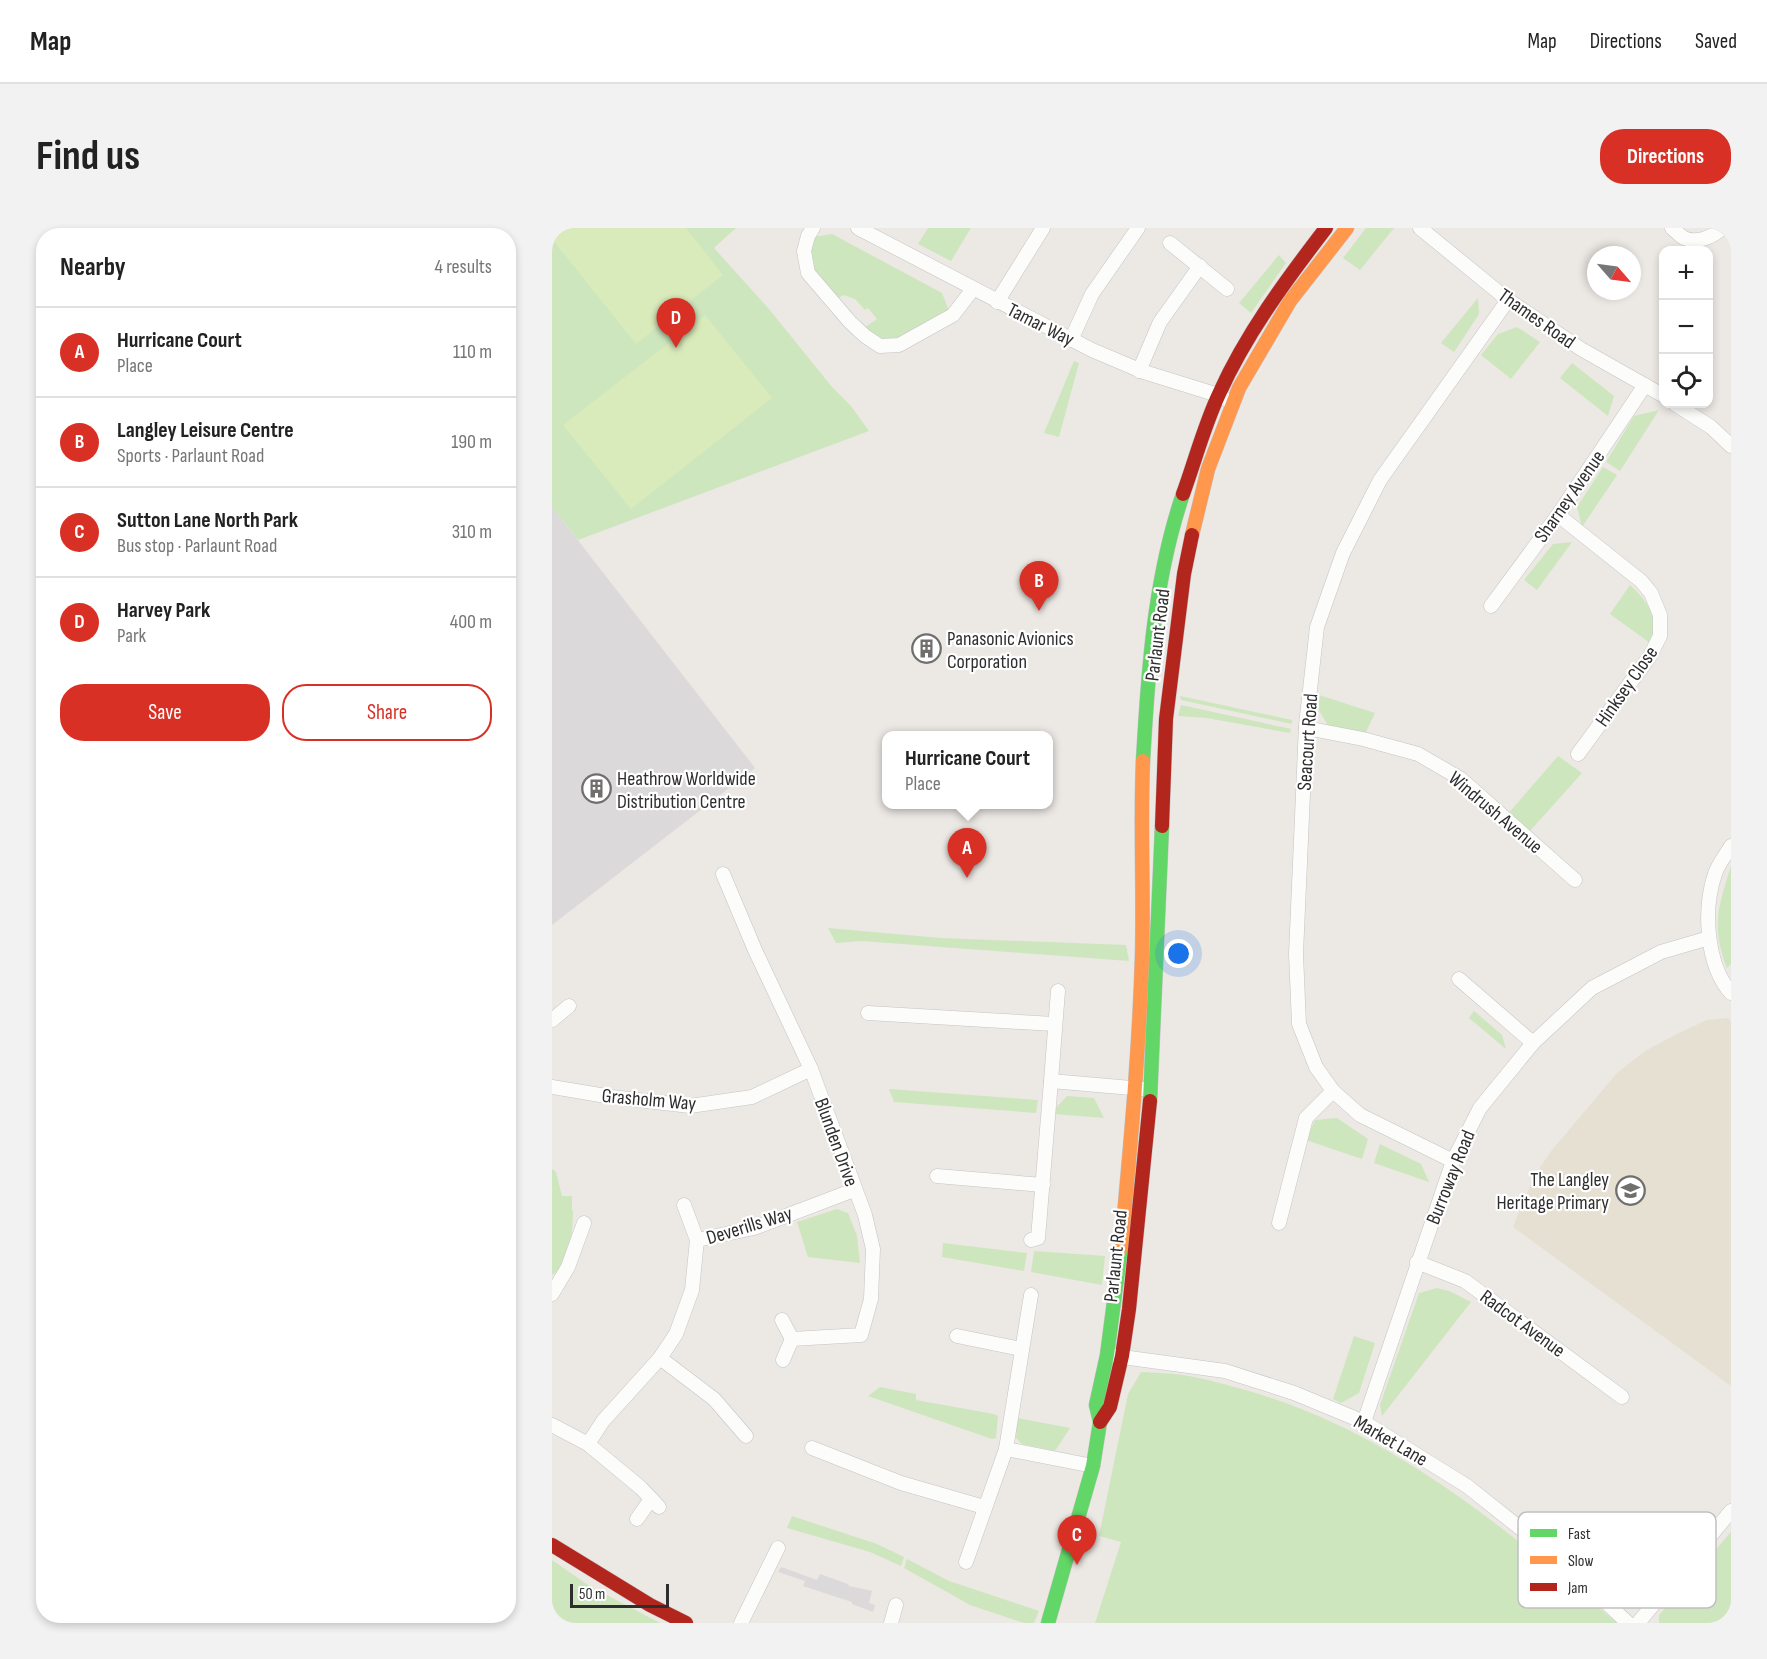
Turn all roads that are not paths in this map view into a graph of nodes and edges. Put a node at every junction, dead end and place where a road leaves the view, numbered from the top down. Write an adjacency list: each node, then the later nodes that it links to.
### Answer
1 (813, 228): 12 (street)
2 (858, 228): 12 (street, Tamar Way)
3 (1043, 228): 15 (street)
4 (1138, 228): 16 (street)
5 (1326, 228): 20 (street, Parlaunt Road)
6 (1347, 228): 21 (street, Parlaunt Road)
7 (1420, 228): 14 (street, Thames Road)
8 (1672, 228): 9 (street)
9 (1722, 228)
10 (1170, 243): 11 (street)
11 (1200, 266): 13 (street); 17 (street)
12 (973, 289): 15 (street, Tamar Way)
13 (1227, 289)
14 (1508, 300): 18 (street, Thames Road); 26 (street, Seacourt Road)
15 (997, 302): 16 (street, Tamar Way)
16 (1071, 340): 17 (street, Tamar Way)
17 (1139, 371): 20 (street, Tamar Way)
18 (1645, 384): 19 (street, Thames Road); 24 (street, Sharney Avenue)
19 (1659, 393)
20 (1218, 395): 21 (street, Tamar Way); 43 (street, Parlaunt Road)
21 (1232, 403): 44 (street, Parlaunt Road)
22 (1682, 408): 23 (street)
23 (1731, 446)
24 (1558, 515): 25 (street, Sharney Avenue); 27 (street, Hinksey Close)
25 (1491, 606)
26 (1306, 728): 30 (street, Windrush Avenue); 45 (street, Seacourt Road)
27 (1578, 754)
28 (1731, 846): 31 (street)
29 (723, 874): 40 (street, Blunden Drive)
30 (1575, 880)
31 (1709, 938): 34 (street); 39 (street, Burroway Road)
32 (1459, 979): 39 (street)
33 (1058, 990): 38 (street)
34 (1731, 993)
35 (569, 1006): 37 (street)
36 (868, 1013): 38 (street)
37 (552, 1020)
38 (1054, 1024): 41 (street)
39 (1533, 1043): 46 (street, Burroway Road)
40 (812, 1069): 42 (street, Grasholm Way); 49 (street, Blunden Drive)
41 (1052, 1081): 43 (street); 48 (street)
42 (552, 1087)
43 (1135, 1088): 44 (street); 62 (street, Parlaunt Road)
44 (1151, 1089): 63 (street, Parlaunt Road)
45 (1333, 1091): 46 (street, Seacourt Road); 51 (street)
46 (1453, 1161): 55 (street, Burroway Road)
47 (937, 1176): 48 (street)
48 (1043, 1185): 54 (street)
49 (854, 1190): 53 (street, Deverills Way); 60 (street, Blunden Drive)
50 (684, 1205): 53 (street)
51 (1279, 1222)
52 (584, 1223): 56 (street)
53 (697, 1240): 64 (street, Deverills Way)
54 (1031, 1240)
55 (1417, 1262): 66 (street, Radcot Avenue); 68 (street, Burroway Road)
56 (552, 1294)
57 (1031, 1295): 61 (street)
58 (782, 1320): 60 (street)
59 (957, 1336): 61 (street)
60 (792, 1340): 65 (street)
61 (1021, 1349): 73 (street)
62 (1107, 1355): 63 (street, Market Lane); 67 (street, Parlaunt Road)
63 (1122, 1356): 67 (street, Parlaunt Road); 68 (street, Market Lane)
64 (660, 1358): 70 (street); 71 (street, Deverills Way)
65 (783, 1360)
66 (1622, 1396)
67 (1100, 1422): 74 (street, Parlaunt Road)
68 (1364, 1422): 78 (street, Market Lane)
69 (552, 1425): 71 (street)
70 (746, 1436)
71 (588, 1444): 77 (street)
72 (812, 1448): 75 (street)
73 (1006, 1449): 74 (street); 75 (street)
74 (1093, 1466): 89 (street, Parlaunt Road)
75 (984, 1507): 82 (street)
76 (1731, 1511): 79 (street)
77 (637, 1519)
78 (1518, 1526)
79 (1716, 1529)
80 (552, 1545): 87 (street)
81 (778, 1548): 86 (street)
82 (966, 1562)
83 (896, 1605): 88 (street)
84 (1612, 1608): 90 (street, Market Lane)
85 (1650, 1608): 91 (street)
86 (747, 1621)
87 (686, 1623)
88 (891, 1623)
89 (1048, 1623)
90 (1628, 1623)
91 (1638, 1623)

